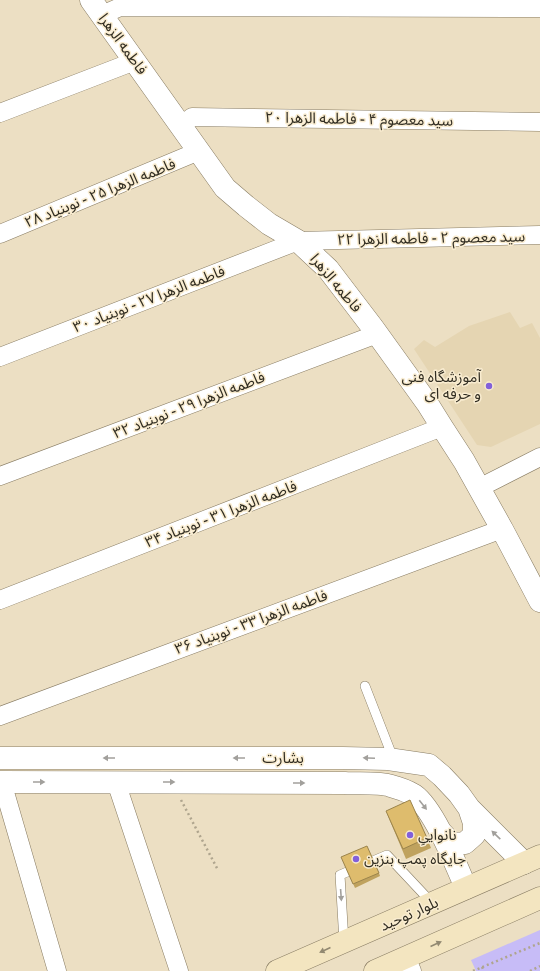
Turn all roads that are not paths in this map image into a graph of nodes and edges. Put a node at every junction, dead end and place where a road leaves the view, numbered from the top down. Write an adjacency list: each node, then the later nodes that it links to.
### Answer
1 (96, 8): 2 (street); 3 (street, فاطمه الزهرا)
2 (540, 8)
3 (135, 61): 4 (street); 6 (street, فاطمه الزهرا)
4 (0, 113)
5 (540, 122): 6 (street, سید معصوم ۴ - فاطمه الزهرا ۲۰)
6 (181, 126): 7 (street, فاطمه الزهرا)
7 (199, 152): 8 (street, فاطمه الزهرا ۲۵ - نوبنیاد ۲۸); 10 (street, فاطمه الزهرا)
8 (0, 234)
9 (540, 235): 10 (street, سید معصوم ۲ - فاطمه الزهرا ۲۲)
10 (298, 241): 11 (street, فاطمه الزهرا); 12 (street, فاطمه الزهرا ۲۷ - نوبنیاد ۳۰)
11 (377, 334): 13 (street, فاطمه الزهرا); 15 (street, فاطمه الزهرا ۲۹ - نوبنیاد ۳۲)
12 (0, 357)
13 (442, 427): 16 (street, فاطمه الزهرا); 18 (street, فاطمه الزهرا ۳۱ - نوبنیاد ۳۴)
14 (540, 457): 16 (street)
15 (0, 476)
16 (479, 488): 17 (street, فاطمه الزهرا)
17 (502, 529): 19 (street, فاطمه الزهرا); 21 (street, فاطمه الزهرا ۳۳ - نوبنیاد ۳۶)
18 (0, 600)
19 (540, 601)
20 (365, 686): 23 (lane)
21 (0, 716)
22 (0, 758): 23 (street, بشارت, one-way to 22)
23 (393, 760): 26 (street, بشارت)
24 (1, 782): 25 (street, بشارت, one-way to 25); 34 (street)
25 (116, 782): 27 (street, بشارت, one-way to 27); 35 (street)
26 (469, 808): 27 (street); 28 (street, بشارت, one-way to 26)
27 (440, 831): 29 (street, بشارت)
28 (532, 860): 29 (main road, بلوار توحید)
29 (466, 888): 31 (main road, بلوار توحید)
30 (540, 898): 33 (main road, one-way to 30)
31 (432, 903): 32 (main road, بلوار توحید); 32 (lane, one-way to 32)
32 (344, 942): 36 (main road, بلوار توحید, one-way to 36)
33 (409, 964): 37 (main road)
34 (57, 971)
35 (179, 971)
36 (277, 971)
37 (375, 971)

